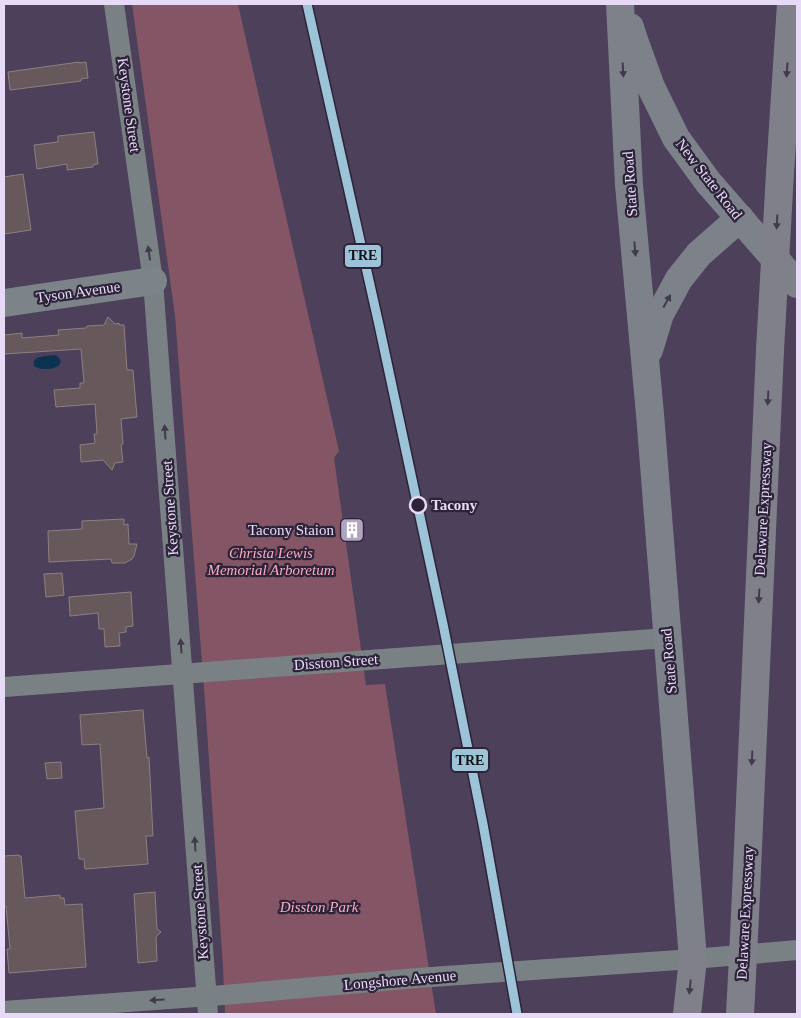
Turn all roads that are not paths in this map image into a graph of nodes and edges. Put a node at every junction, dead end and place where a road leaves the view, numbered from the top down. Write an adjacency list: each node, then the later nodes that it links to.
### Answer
1 (114, 4): 6 (street, Keystone Street, one-way to 1)
2 (620, 4): 9 (main road, State Road, one-way to 9)
3 (625, 4): 5 (main road, New State Road)
4 (791, 4): 16 (highway, Delaware Expressway, one-way to 16, bridge)
5 (740, 218): 7 (main road, New State Road); 9 (main road, State Road, one-way to 5)
6 (153, 281): 8 (street, Tyson Avenue); 11 (street, Keystone Street, one-way to 6)
7 (797, 284)
8 (4, 303)
9 (646, 363): 10 (main road, State Road)
10 (668, 638): 11 (street, Disston Street); 14 (main road, State Road)
11 (183, 674): 12 (street, Disston Street); 15 (street, Keystone Street, one-way to 11)
12 (4, 687)
13 (797, 950): 14 (street, Longshore Avenue)
14 (693, 959): 15 (street, Longshore Avenue); 18 (highway, one-way to 18)
15 (207, 1005): 17 (street, Longshore Avenue, one-way to 17)
16 (741, 1005)
17 (4, 1011)
18 (687, 1014)

